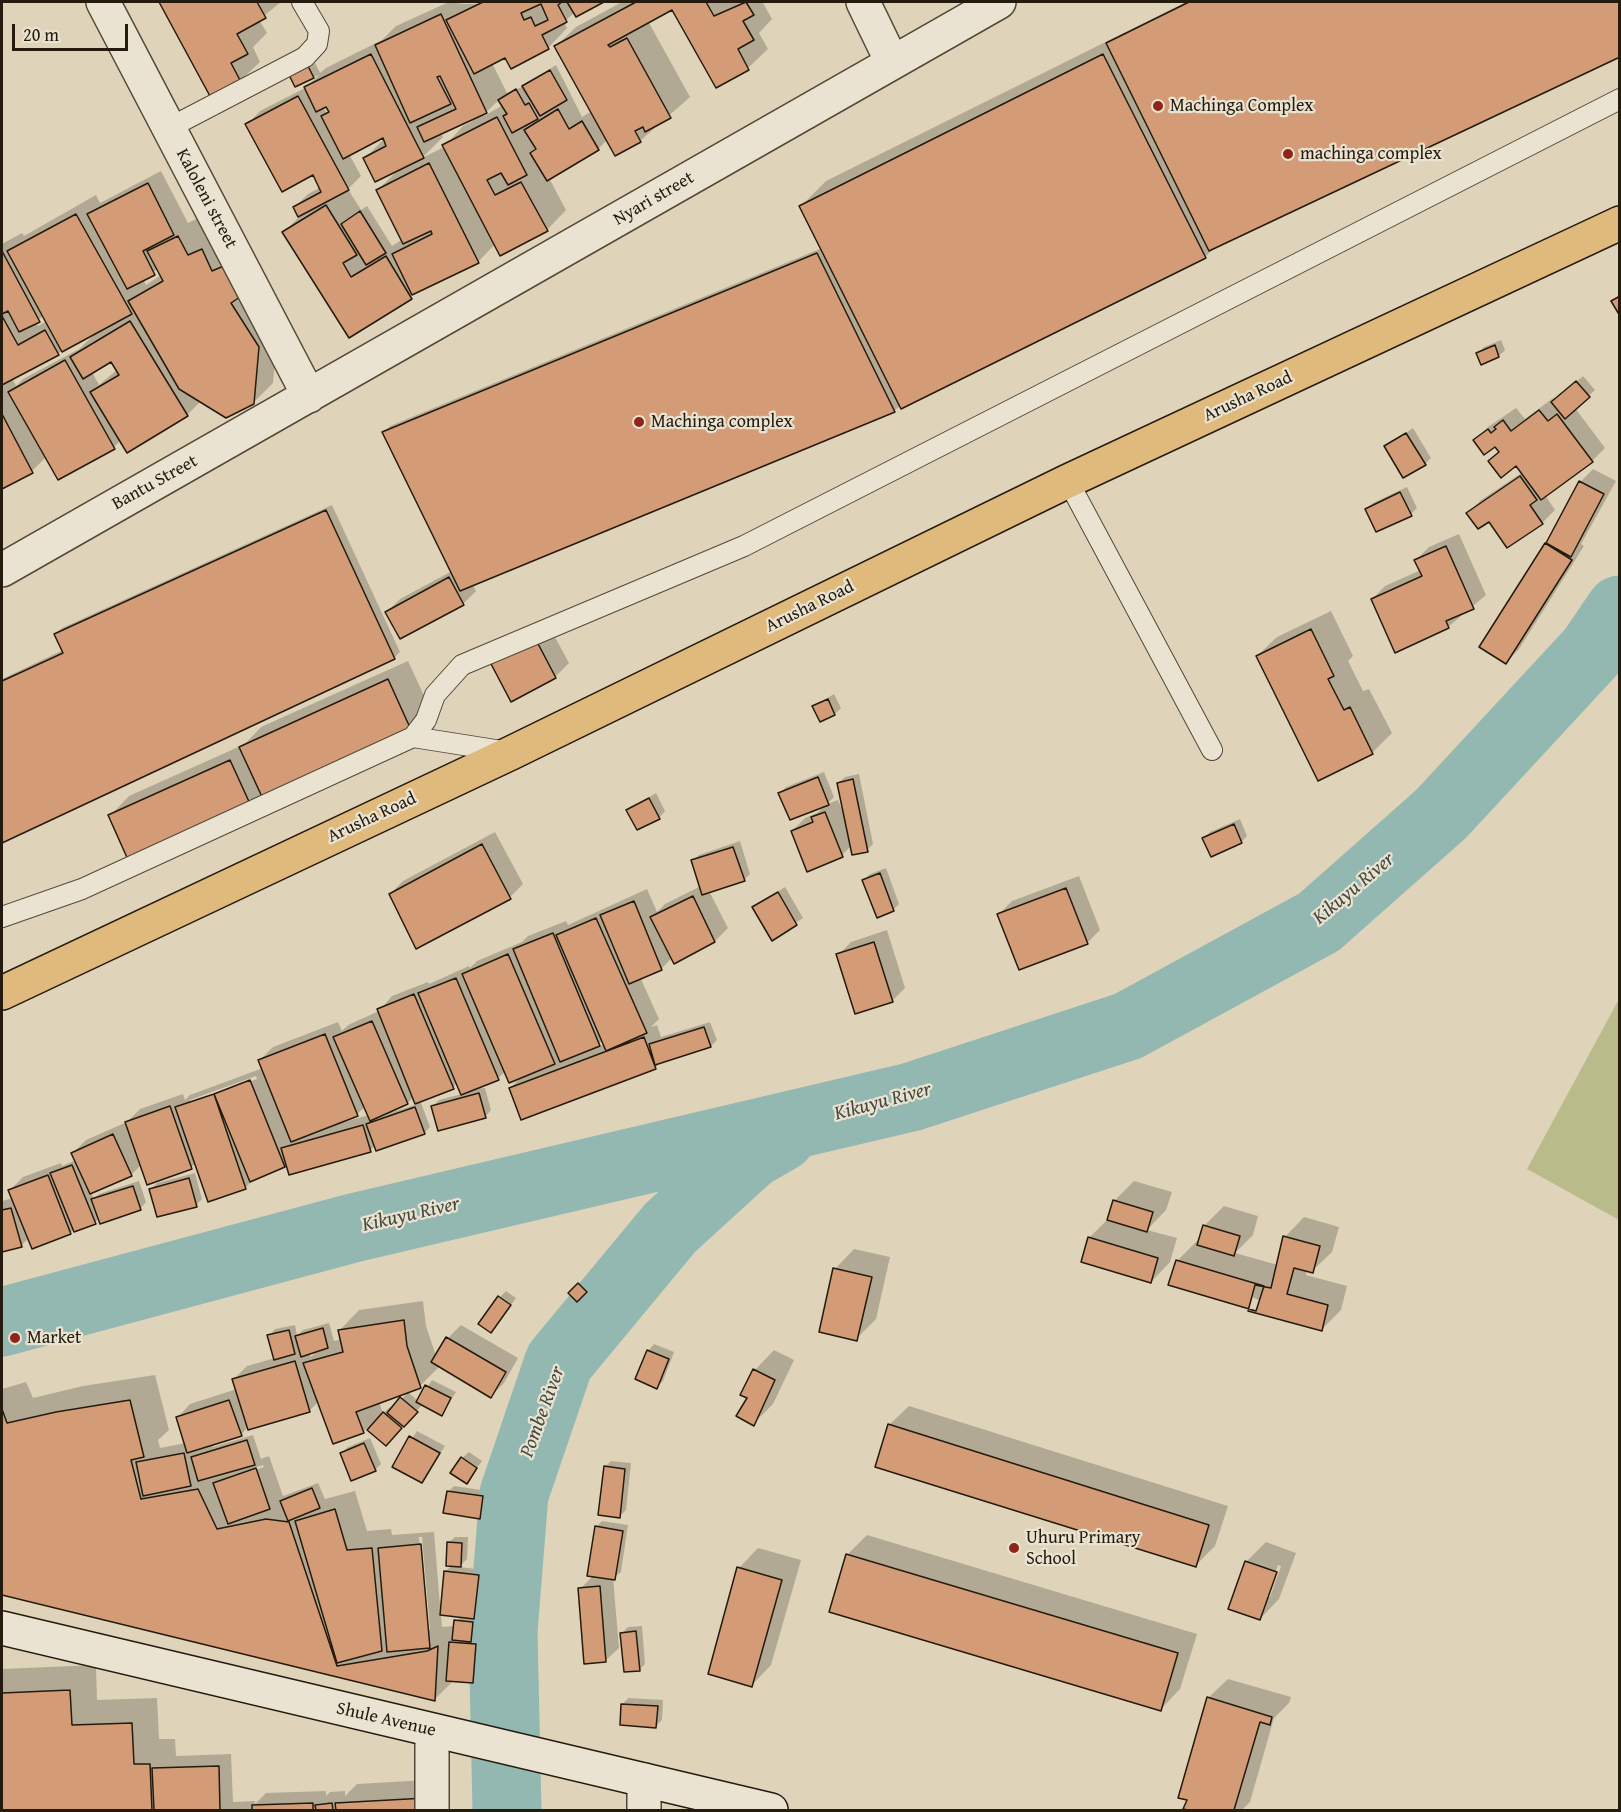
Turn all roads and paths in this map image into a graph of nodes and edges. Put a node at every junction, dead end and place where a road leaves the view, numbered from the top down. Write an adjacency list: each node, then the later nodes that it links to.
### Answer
1 (103, 2): 7 (street, Kaloleni street)
2 (302, 2): 7 (lane)
3 (863, 2): 5 (street)
4 (999, 2): 5 (street, Nyari street)
5 (892, 63): 9 (street, Nyari street)
6 (1620, 99): 12 (lane)
7 (169, 128): 9 (street, Kaloleni street)
8 (1620, 223): 10 (highway, Arusha Road)
9 (309, 396): 11 (street, Bantu Street)
10 (1068, 481): 13 (lane); 14 (highway, Arusha Road)
11 (2, 570)
12 (413, 737): 14 (lane); 15 (lane)
13 (1212, 750)
14 (511, 753): 16 (highway, Arusha Road)
15 (2, 917)
16 (2, 993)
17 (2, 1628): 18 (street, Shule Avenue)
18 (432, 1732): 19 (street, Shule Avenue); 20 (street)
19 (644, 1795): 21 (street, Shule Avenue)
20 (432, 1810)
21 (771, 1810)

